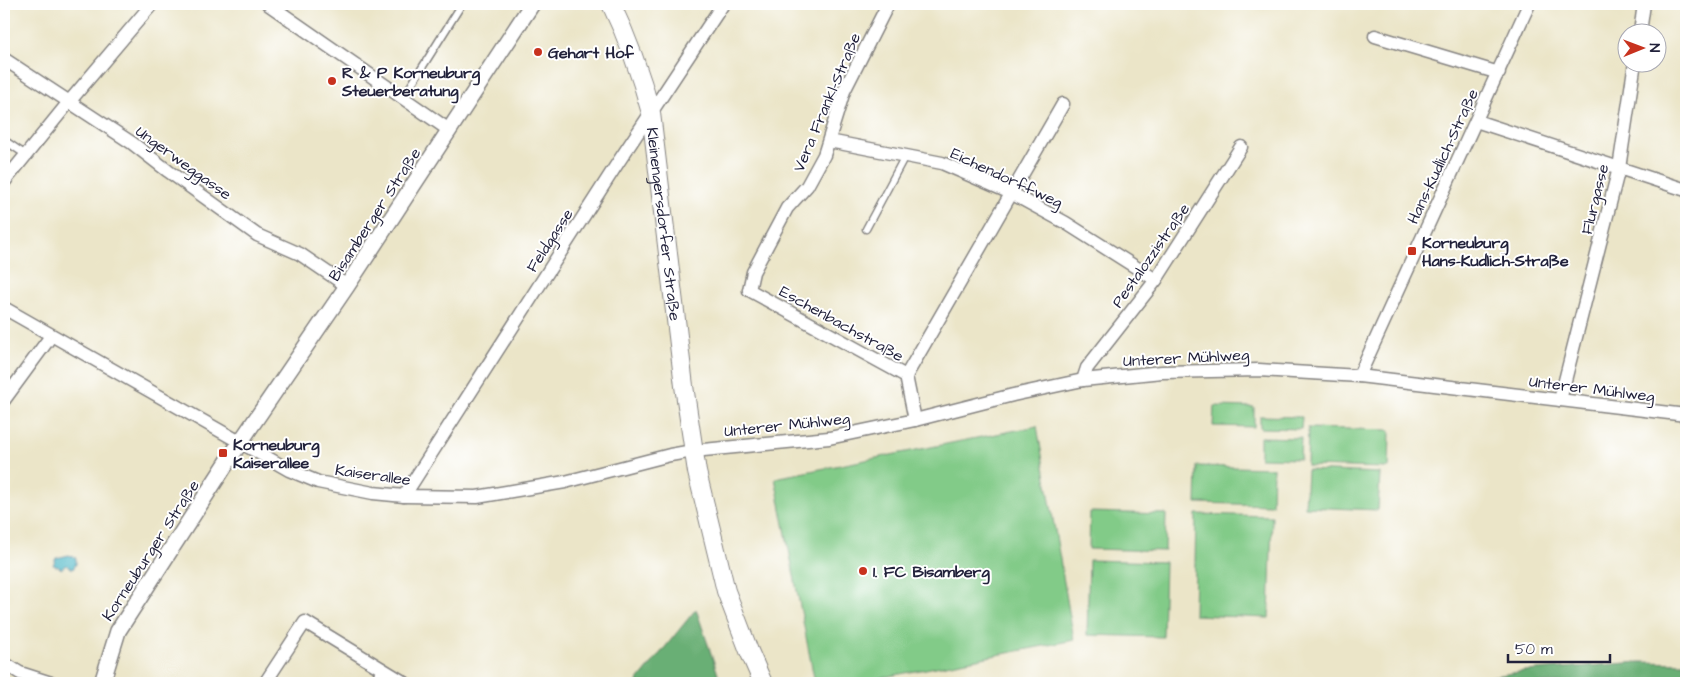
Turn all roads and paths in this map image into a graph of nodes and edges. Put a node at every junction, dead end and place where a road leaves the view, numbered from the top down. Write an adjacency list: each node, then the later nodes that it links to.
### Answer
1 (152, 4): 16 (street)
2 (268, 4): 15 (street)
3 (462, 4): 15 (lane)
4 (532, 4): 20 (street, Bisamberger Straße)
5 (611, 4): 18 (main road, Kleinengersdorfer Straße)
6 (723, 4): 18 (street, Feldgasse)
7 (888, 4): 22 (street, Vera Frankl-Straße)
8 (1529, 4): 14 (street, Hans-Kudlich-Straße)
9 (1644, 4): 10 (street)
10 (1641, 22)
11 (1375, 36): 14 (street)
12 (4, 59): 16 (street, Ungerweggasse)
13 (1633, 72): 26 (street, Flurgasse)
14 (1499, 73): 19 (street, Hans-Kudlich-Straße)
15 (403, 98): 20 (street)
16 (69, 102): 24 (street); 32 (street, Ungerweggasse)
17 (1063, 104): 29 (street)
18 (651, 113): 44 (main road, Kleinengersdorfer Straße); 45 (street, Feldgasse)
19 (1476, 121): 26 (street); 37 (street, Hans-Kudlich-Straße)
20 (450, 130): 32 (street, Bisamberger Straße)
21 (4, 140): 24 (lane)
22 (829, 141): 25 (street, Eichendorffweg); 33 (street, Vera Frankl-Straße)
23 (1241, 147): 31 (street, Pestalozzistraße)
24 (26, 155): 27 (street)
25 (904, 156): 29 (street, Eichendorffweg); 30 (lane)
26 (1619, 168): 28 (street); 40 (street, Flurgasse)
27 (4, 182)
28 (1686, 190)
29 (1011, 193): 31 (street, Eichendorffweg); 36 (street)
30 (866, 229)
31 (1156, 280): 38 (street, Pestalozzistraße)
32 (347, 286): 43 (street, Bisamberger Straße)
33 (749, 290): 36 (street, Eschenbachstraße)
34 (4, 308): 35 (street, Kaiserallee)
35 (51, 336): 39 (street); 43 (street, Kaiserallee)
36 (906, 376): 42 (street, Eschenbachstraße)
37 (1359, 376): 38 (street, Unterer Mühlweg); 40 (street, Unterer Mühlweg)
38 (1084, 380): 42 (street, Unterer Mühlweg)
39 (4, 400)
40 (1560, 400): 41 (street, Unterer Mühlweg)
41 (1686, 415)
42 (915, 420): 44 (street, Unterer Mühlweg)
43 (241, 441): 45 (street, Kaiserallee); 49 (street, Korneuburger Straße)
44 (693, 450): 45 (street, Kaiserallee); 53 (main road, Kleinengersdorfer Straße)
45 (404, 496)
46 (4, 664): 48 (street)
47 (383, 670): 50 (street); 51 (street); 52 (street)
48 (51, 683)
49 (102, 683)
50 (265, 683)
51 (375, 683)
52 (405, 683)
53 (763, 683)

